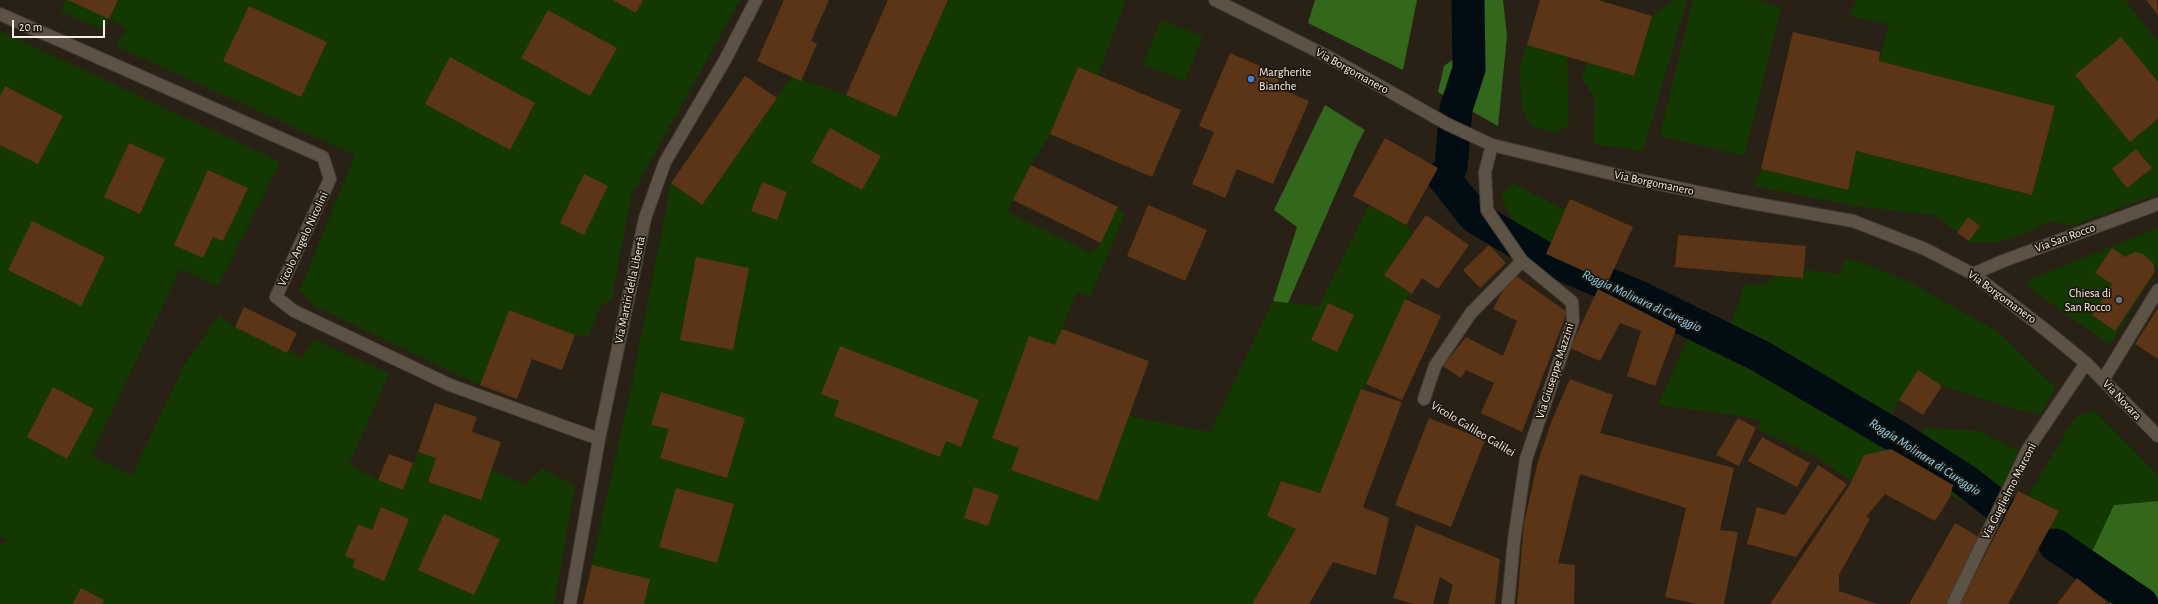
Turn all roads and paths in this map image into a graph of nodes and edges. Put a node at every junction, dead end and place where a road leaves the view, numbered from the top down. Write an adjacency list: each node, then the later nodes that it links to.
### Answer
1 (756, 0): 13 (street, Via Martiri della Libertà)
2 (1215, 0): 4 (street, Via Borgomanero)
3 (0, 14): 13 (street, Vicolo Angelo Nicolini)
4 (1492, 145): 6 (street, Via Giuseppe Mazzini); 7 (street, Via Borgomanero)
5 (2158, 204): 7 (street, Via San Rocco)
6 (1522, 261): 11 (street, Vicolo Galileo Galilei); 14 (street, Via Giuseppe Mazzini)
7 (1973, 274): 9 (street, Via Borgomanero)
8 (2158, 290): 10 (street)
9 (2086, 363): 10 (street, Via Novara); 17 (street, Via Guglielmo Marconi)
10 (2103, 380): 12 (street, Via Novara)
11 (1424, 399): 14 (path, Vicolo Galileo Galilei)
12 (2158, 436)
13 (599, 439): 15 (street, Via Martiri della Libertà)
14 (1526, 459): 16 (street, Via Giuseppe Mazzini)
15 (570, 604)
16 (1508, 604)
17 (1953, 604)

